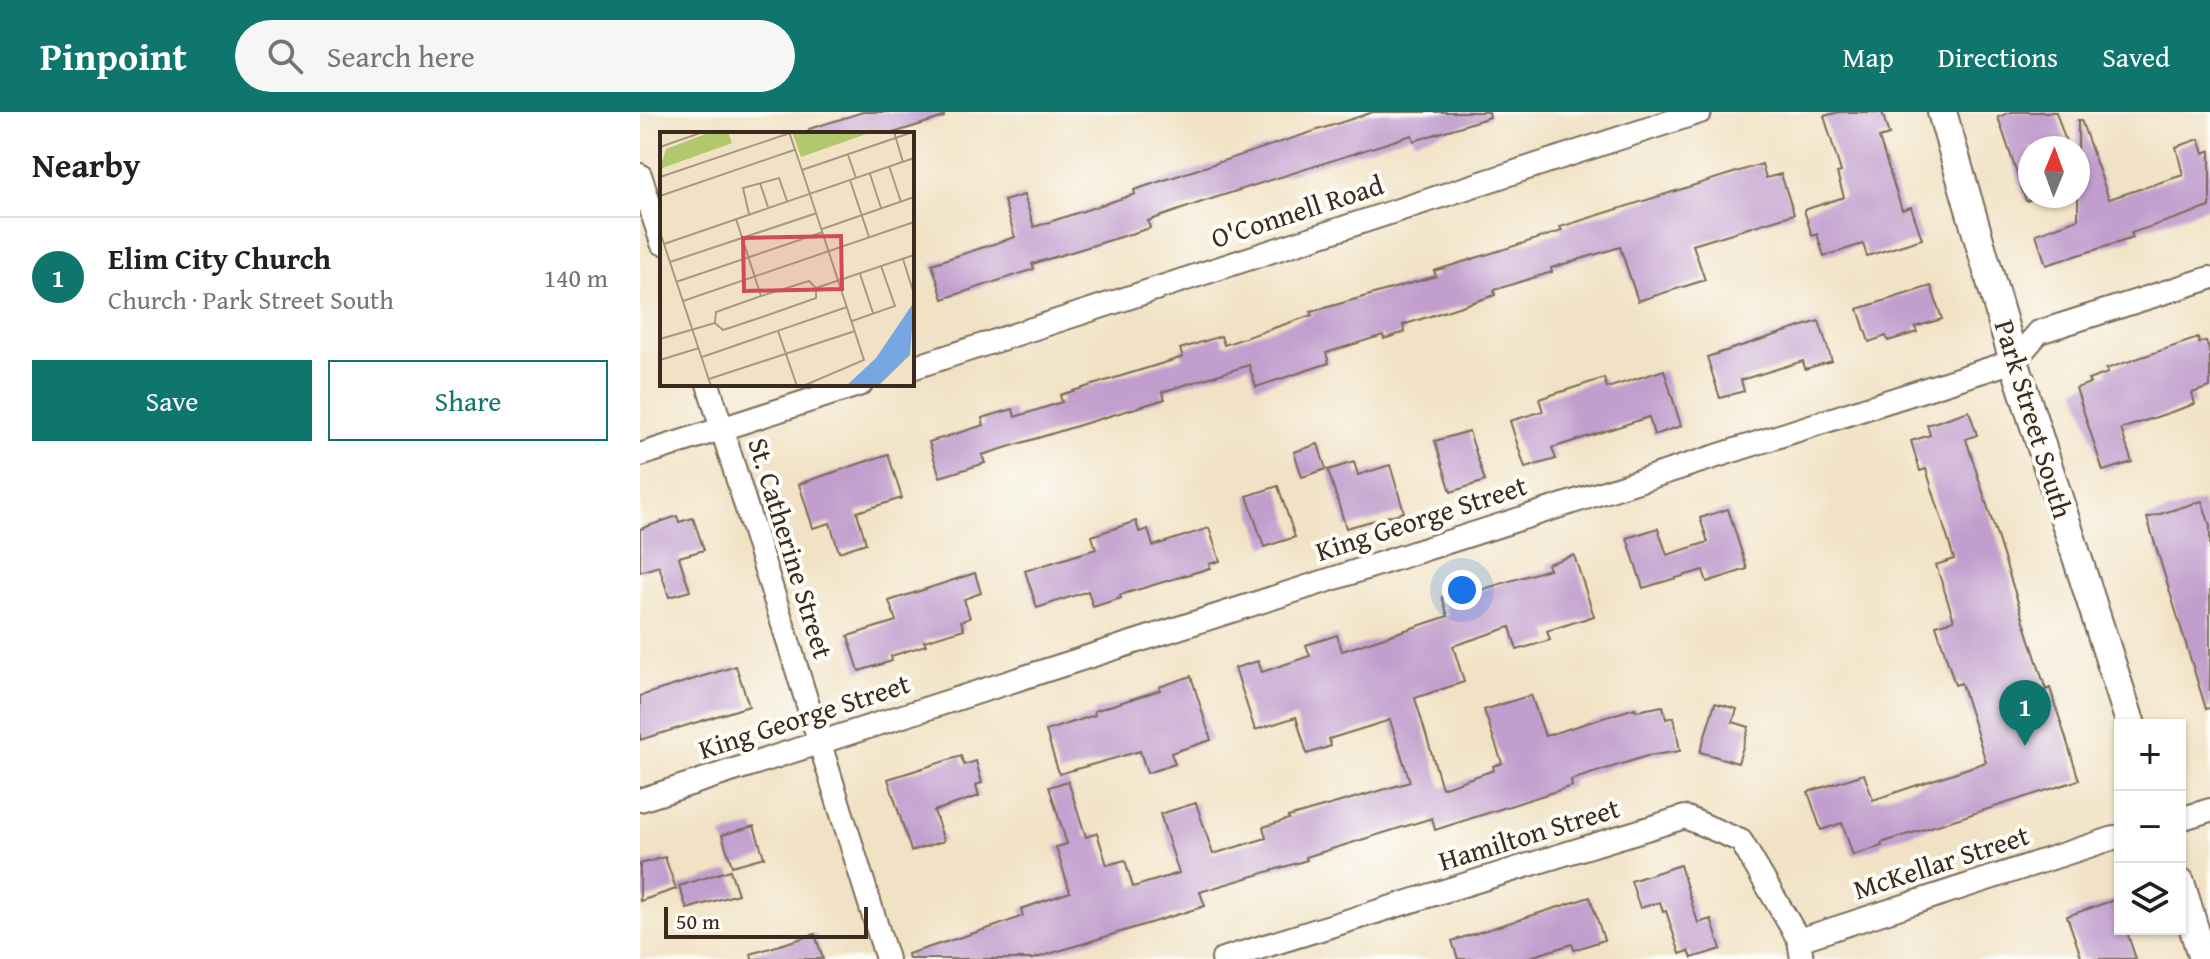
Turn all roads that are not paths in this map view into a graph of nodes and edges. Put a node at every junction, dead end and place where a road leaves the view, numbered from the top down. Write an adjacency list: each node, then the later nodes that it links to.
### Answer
1 (1700, 112): 7 (street, O'Connell Road)
2 (1942, 112): 6 (street, Park Street South)
3 (640, 175): 4 (street)
4 (660, 237)
5 (2210, 278): 6 (street)
6 (2014, 361): 12 (street, Park Street South); 13 (street, King George Street)
7 (914, 367)
8 (709, 386): 10 (street, St. Catherine Street)
9 (855, 386): 10 (street)
10 (723, 429): 11 (street); 13 (street, St. Catherine Street)
11 (640, 455)
12 (2129, 719)
13 (819, 743): 14 (street, King George Street); 20 (street, St. Catherine Street)
14 (640, 800)
15 (2210, 810): 16 (street)
16 (2186, 817)
17 (2114, 838): 19 (street, McKellar Street)
18 (2186, 902): 22 (street)
19 (1800, 949): 21 (street, Hamilton Street)
20 (887, 959)
21 (1223, 959)
22 (2203, 959)

